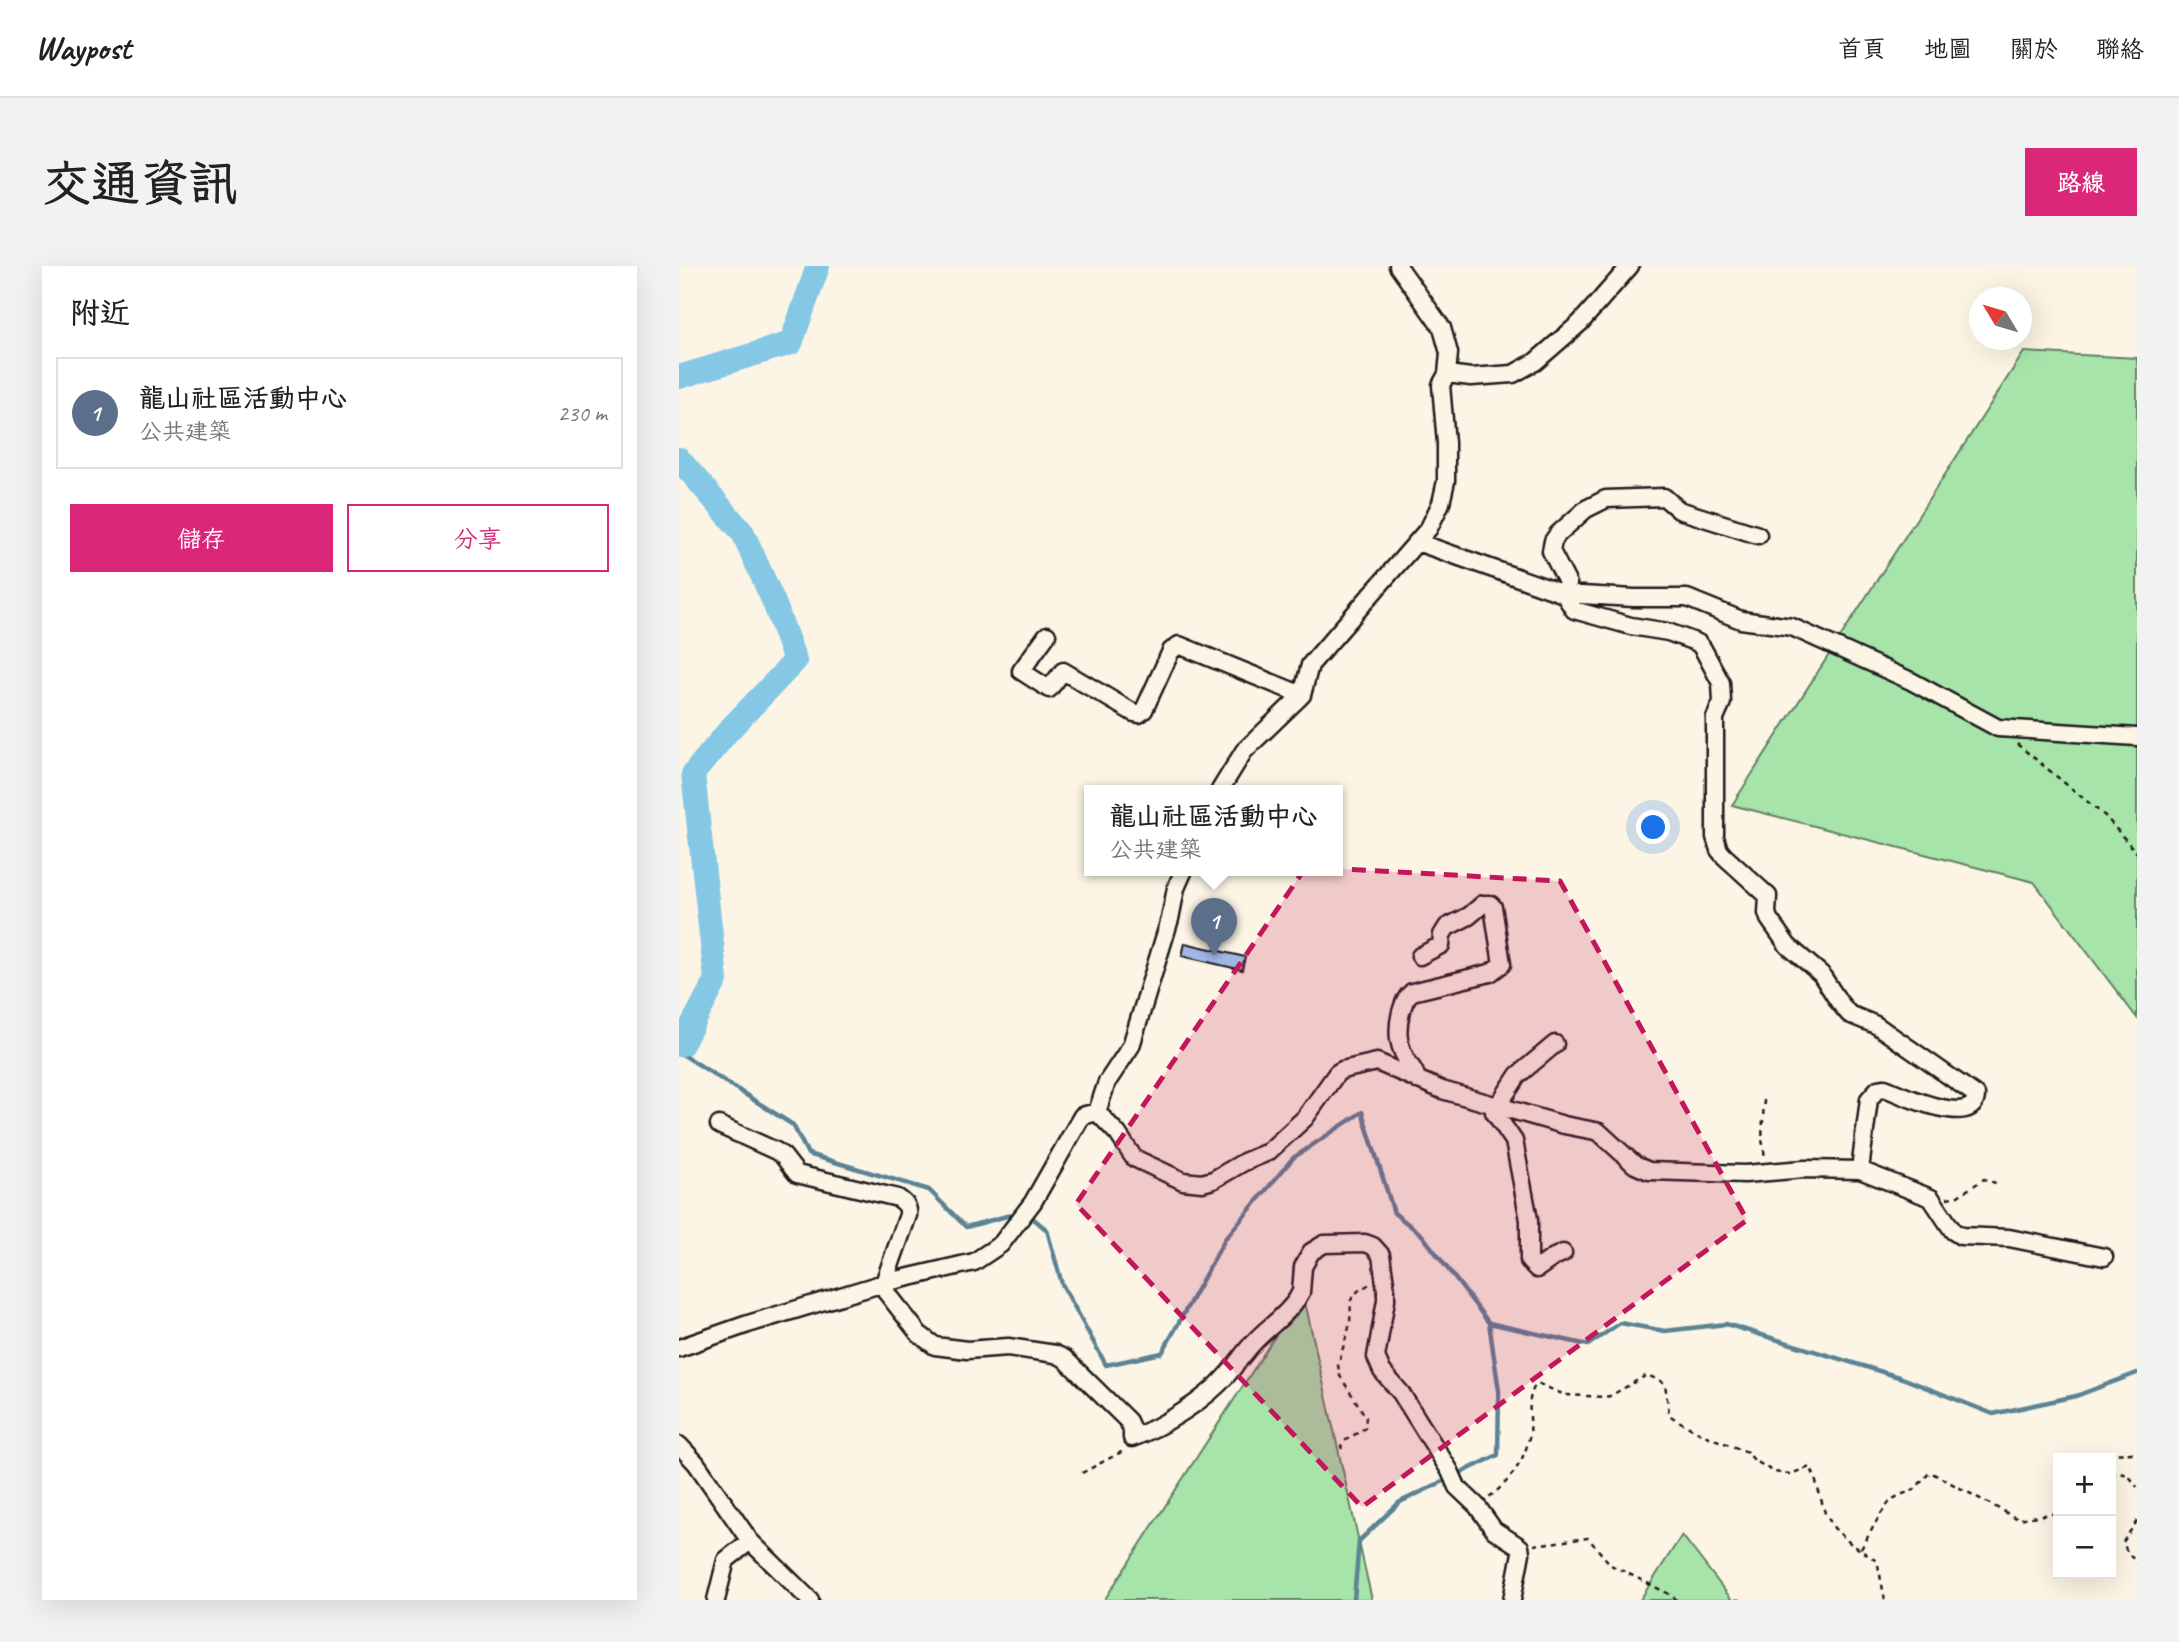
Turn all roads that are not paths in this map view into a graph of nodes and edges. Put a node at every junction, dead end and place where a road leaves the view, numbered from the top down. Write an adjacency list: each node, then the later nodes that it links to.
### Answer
1 (1398, 266): 3 (street)
2 (1630, 266): 3 (street)
3 (1447, 374): 5 (street)
4 (1758, 535): 6 (street)
5 (1417, 542): 6 (street); 8 (street)
6 (1564, 594): 9 (street); 18 (street)
7 (1047, 635): 8 (street)
8 (1302, 695): 10 (street)
9 (2137, 737)
10 (1223, 785)
11 (1181, 876): 16 (street)
12 (1420, 956): 14 (street)
13 (1555, 1044): 15 (street)
14 (1417, 1080): 15 (street); 16 (street)
15 (1496, 1106): 18 (street); 19 (street)
16 (1097, 1112): 21 (street)
17 (719, 1125): 21 (street)
18 (1860, 1170): 20 (street)
19 (1563, 1253)
20 (2104, 1257)
21 (884, 1283): 22 (street); 27 (street)
22 (679, 1348)
23 (679, 1445): 24 (street)
24 (750, 1541): 25 (street); 26 (street)
25 (716, 1600)
26 (810, 1600)
27 (1512, 1600)

